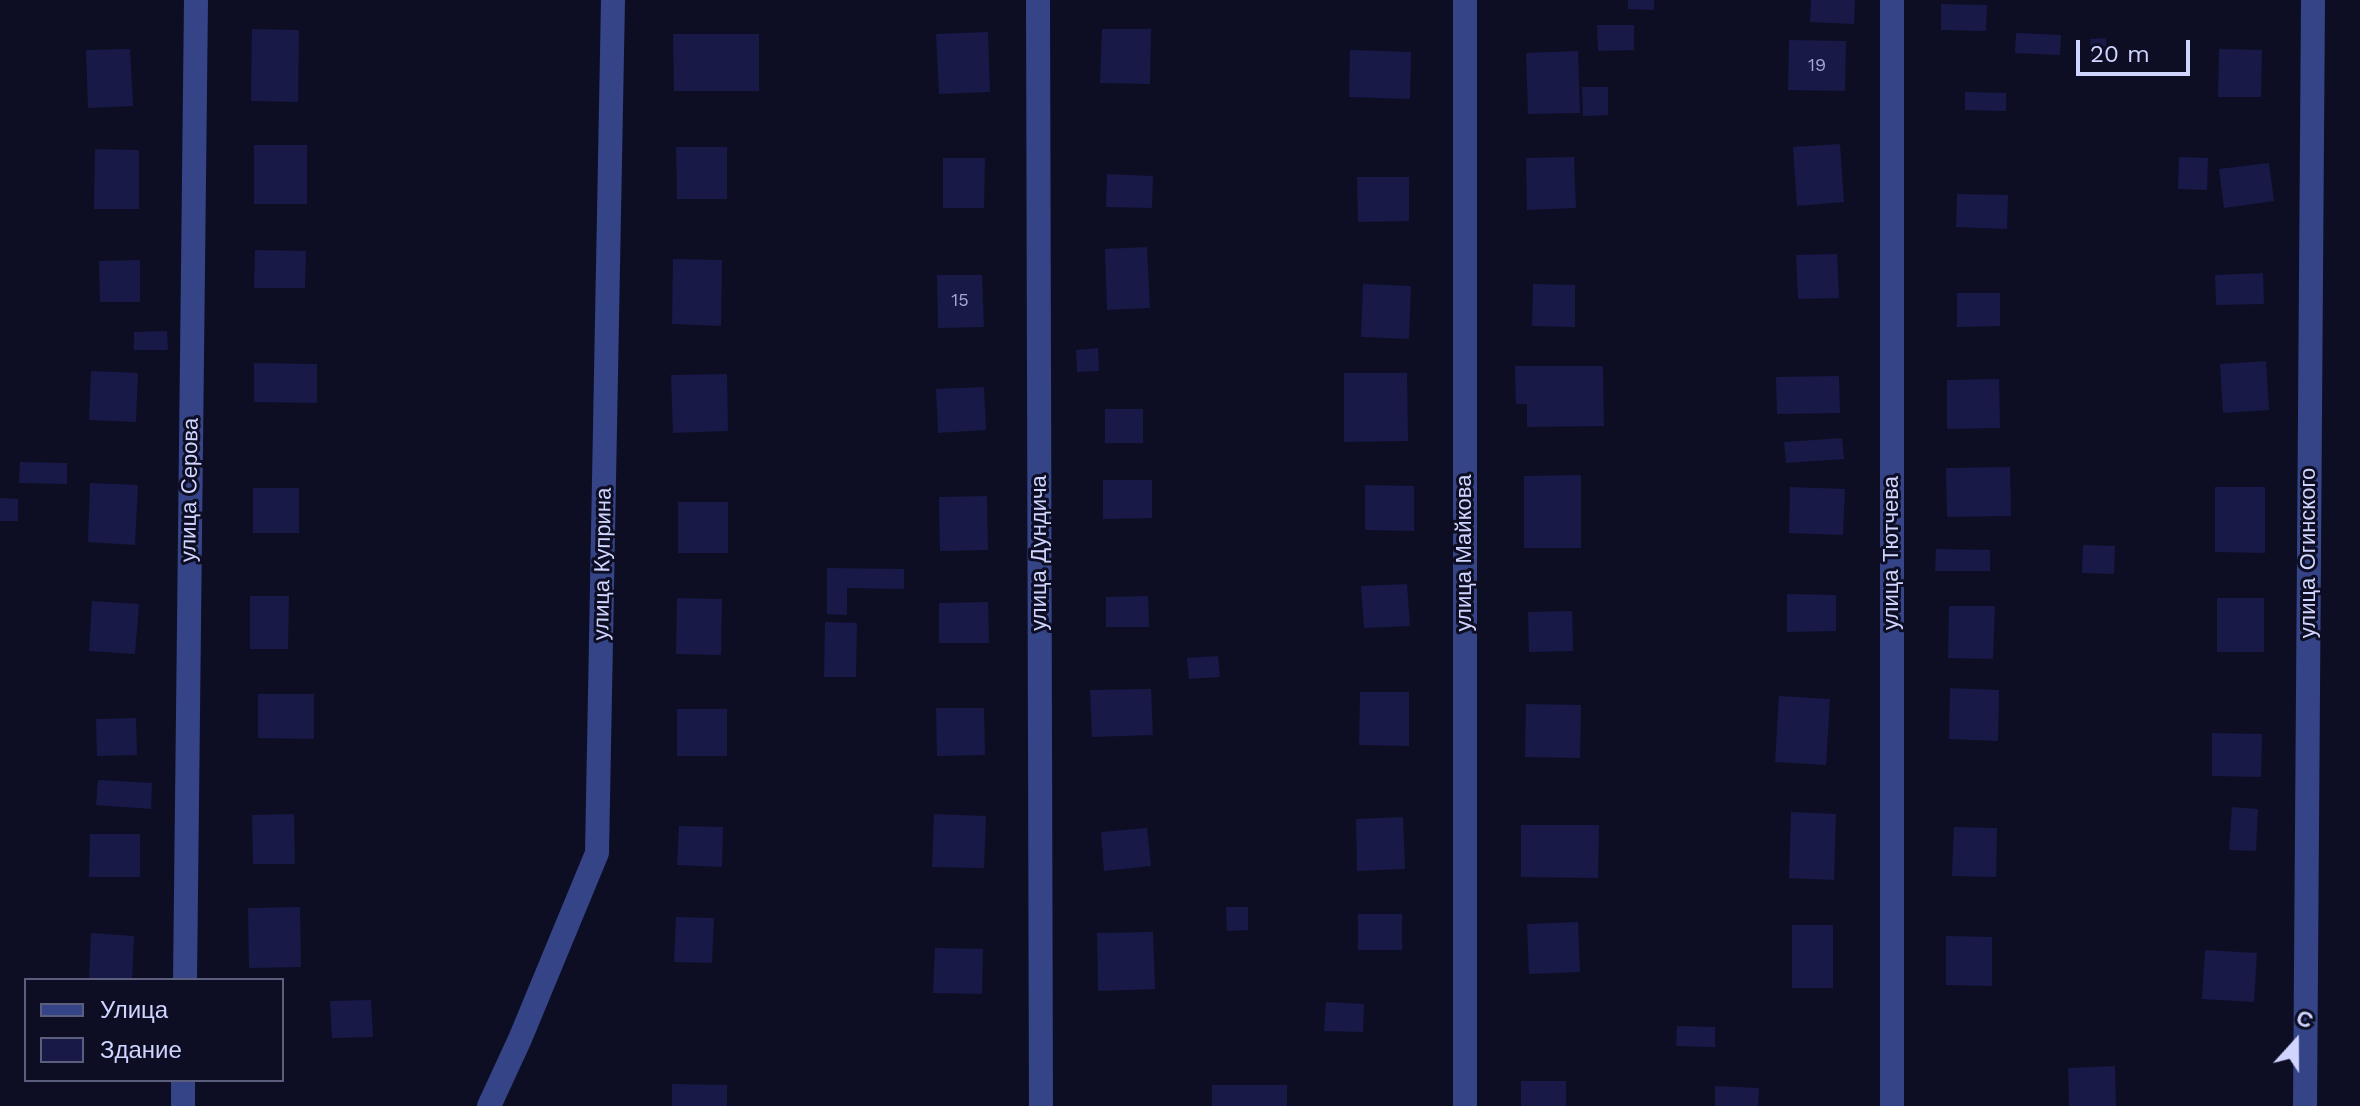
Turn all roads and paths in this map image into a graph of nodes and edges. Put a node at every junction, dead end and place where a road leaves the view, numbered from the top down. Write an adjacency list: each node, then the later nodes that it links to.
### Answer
1 (196, 0): 7 (street, улица Серова)
2 (613, 0): 10 (street, улица Куприна)
3 (1038, 0): 11 (street, улица Дундича)
4 (1465, 0): 12 (street, улица Майкова)
5 (1892, 0): 13 (street, улица Тютчева)
6 (2313, 0): 14 (street, улица Огинского)
7 (185, 978)
8 (183, 1082): 9 (street)
9 (183, 1106)
10 (489, 1106)
11 (1041, 1106)
12 (1465, 1106)
13 (1892, 1106)
14 (2305, 1106)

